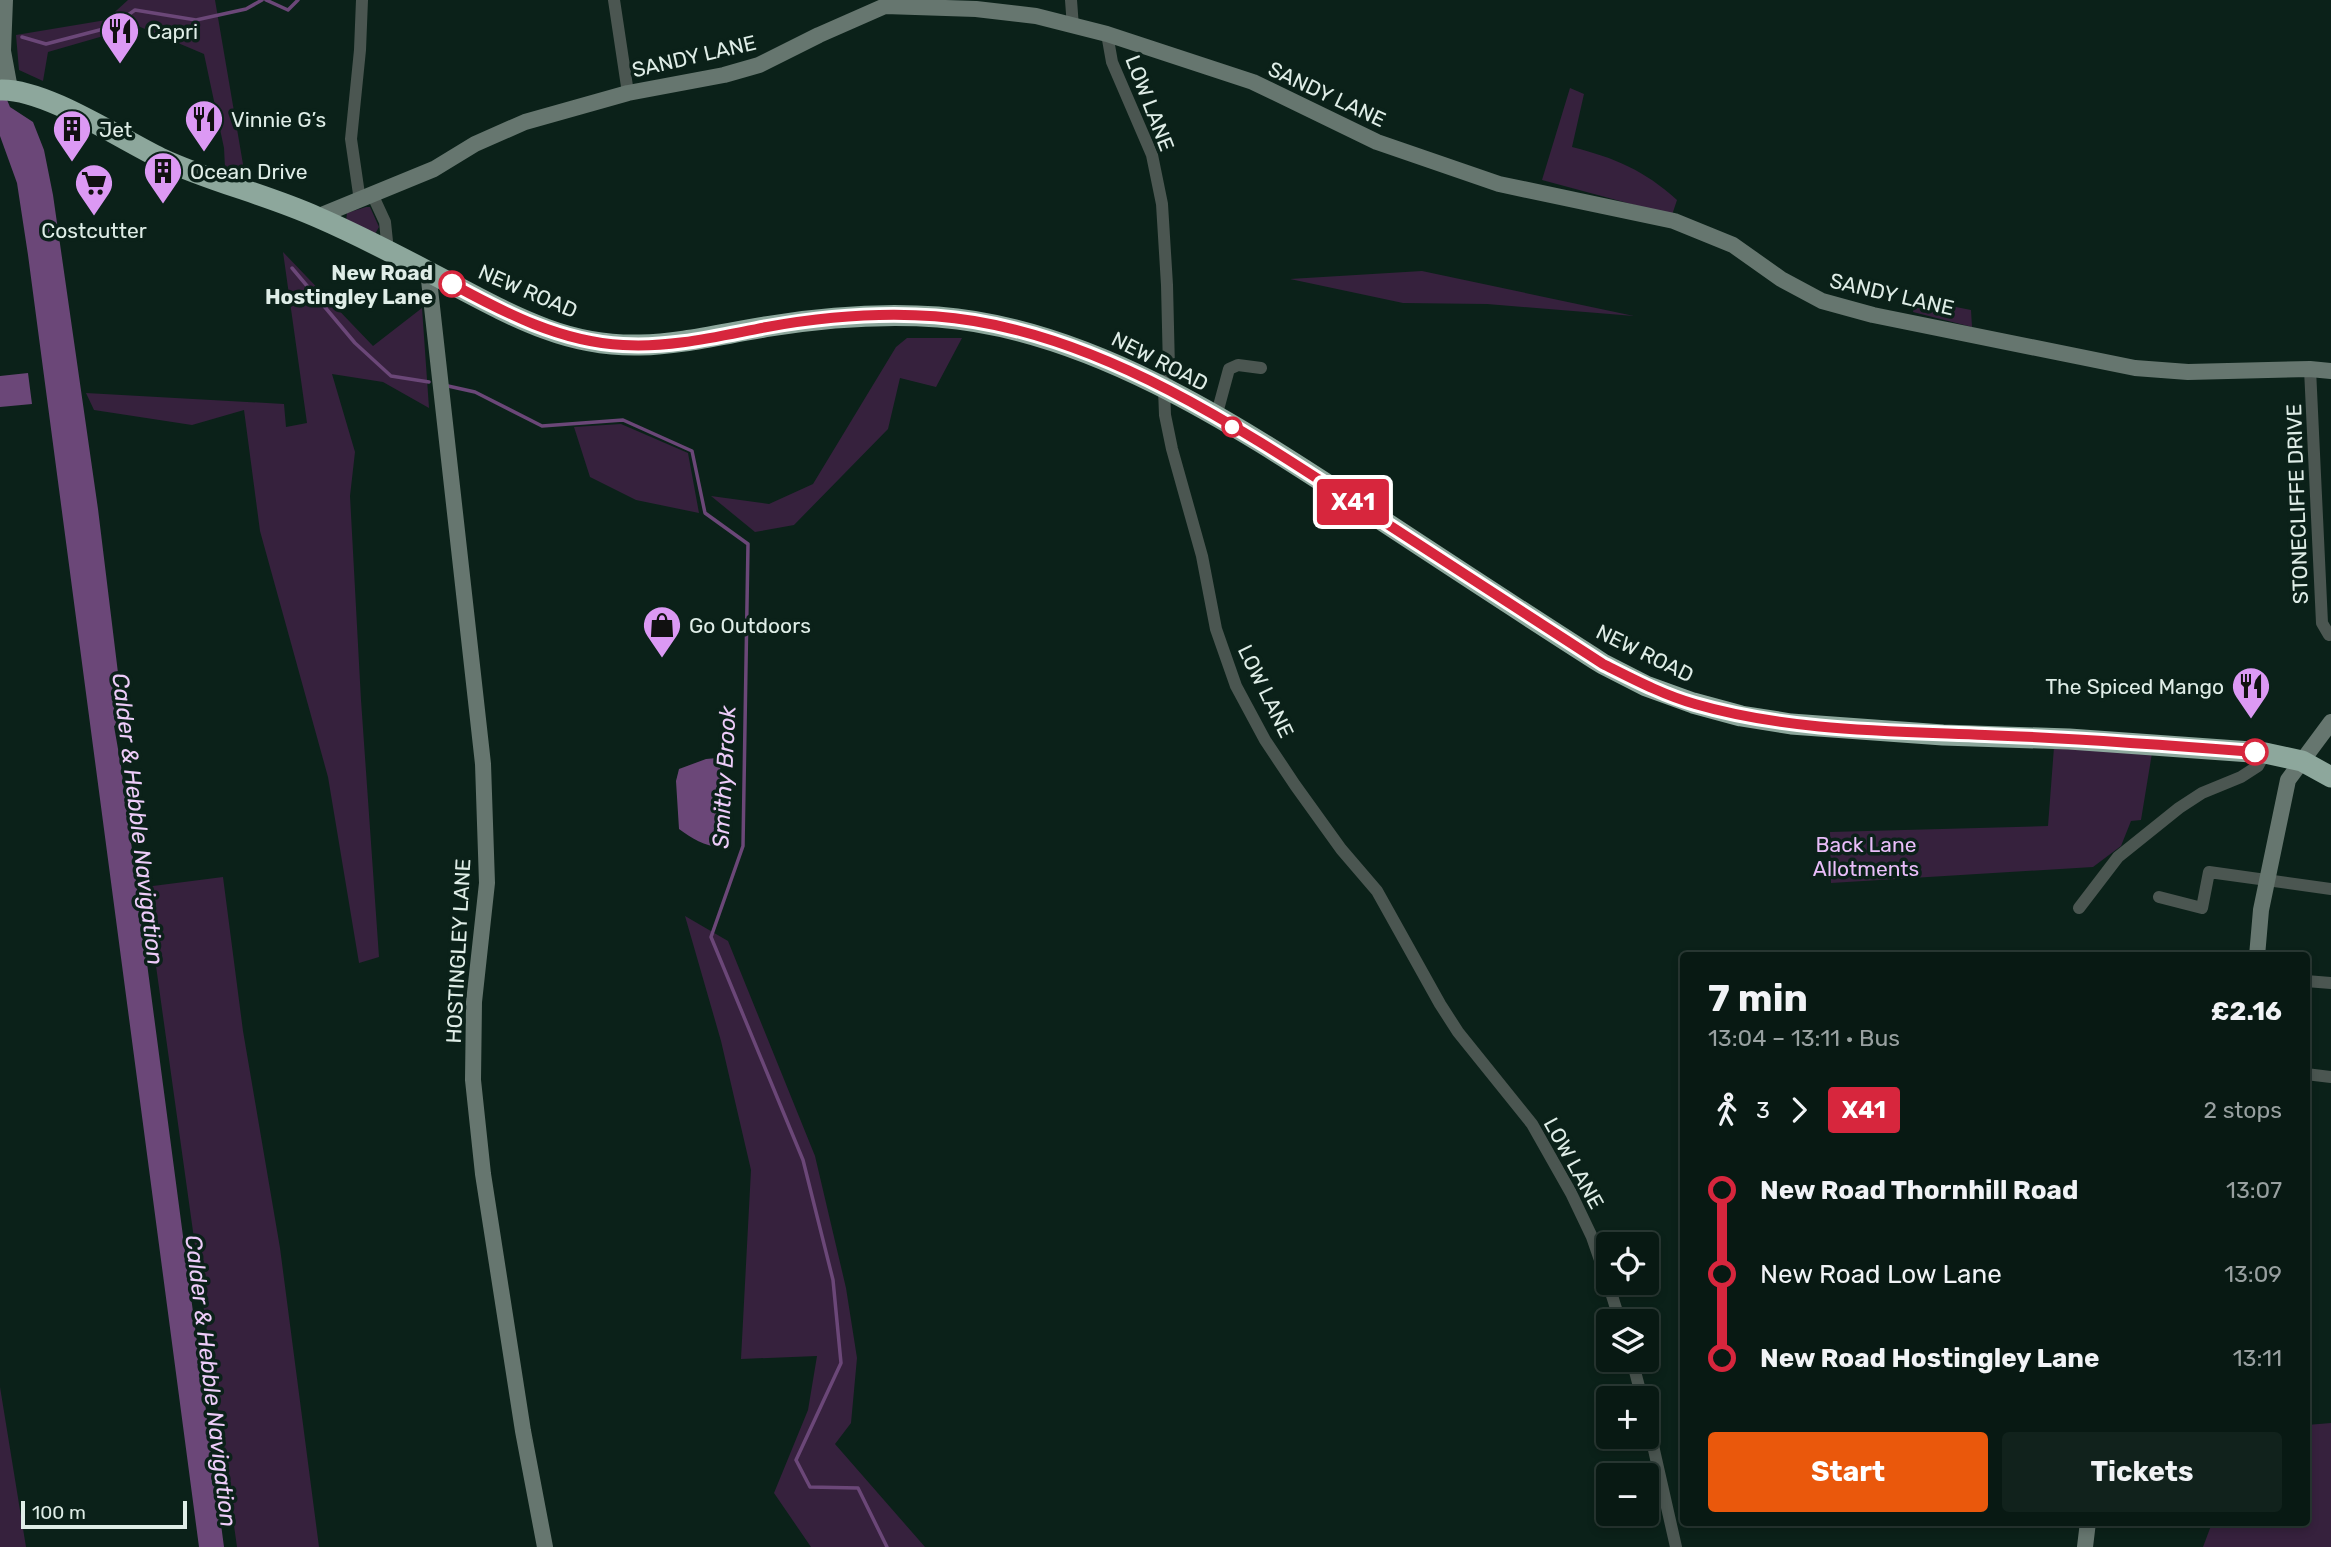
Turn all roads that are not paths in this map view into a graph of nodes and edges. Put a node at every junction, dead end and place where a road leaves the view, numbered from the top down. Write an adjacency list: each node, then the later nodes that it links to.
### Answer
1 (5, 0): 7 (street)
2 (362, 0): 9 (street)
3 (614, 0): 8 (street)
4 (1071, 0): 5 (street)
5 (1073, 26): 6 (street, SANDY LANE); 8 (street, SANDY LANE)
6 (1107, 34): 14 (street, SANDY LANE); 16 (street, LOW LANE)
7 (5, 90): 10 (highway, NEW ROAD)
8 (628, 93): 9 (street, SANDY LANE)
9 (367, 198): 10 (street, SANDY LANE); 11 (street)
10 (317, 217): 11 (highway, NEW ROAD)
11 (388, 251): 12 (highway, NEW ROAD)
12 (428, 271): 16 (highway, NEW ROAD); 35 (street, HOSTINGLEY LANE)
13 (1261, 368): 17 (street)
14 (2310, 369): 15 (street, SANDY LANE); 18 (street, STONECLIFFE DRIVE)
15 (2331, 371)
16 (1164, 389): 17 (highway, NEW ROAD); 32 (street, LOW LANE)
17 (1216, 417): 20 (highway, NEW ROAD)
18 (2329, 635)
19 (2331, 722): 21 (street)
20 (2271, 753): 21 (highway, NEW ROAD); 26 (street)
21 (2302, 761): 22 (highway, NEW ROAD); 23 (street)
22 (2331, 777)
23 (2267, 880): 24 (street); 25 (street); 27 (street)
24 (2331, 889)
25 (2159, 897)
26 (2079, 908)
27 (2257, 952)
28 (2310, 981): 29 (street)
29 (2331, 983)
30 (2310, 1074): 31 (street)
31 (2331, 1077)
32 (1596, 1248)
33 (1654, 1449): 36 (street)
34 (2088, 1526): 37 (street)
35 (545, 1547)
36 (1676, 1547)
37 (2085, 1547)

